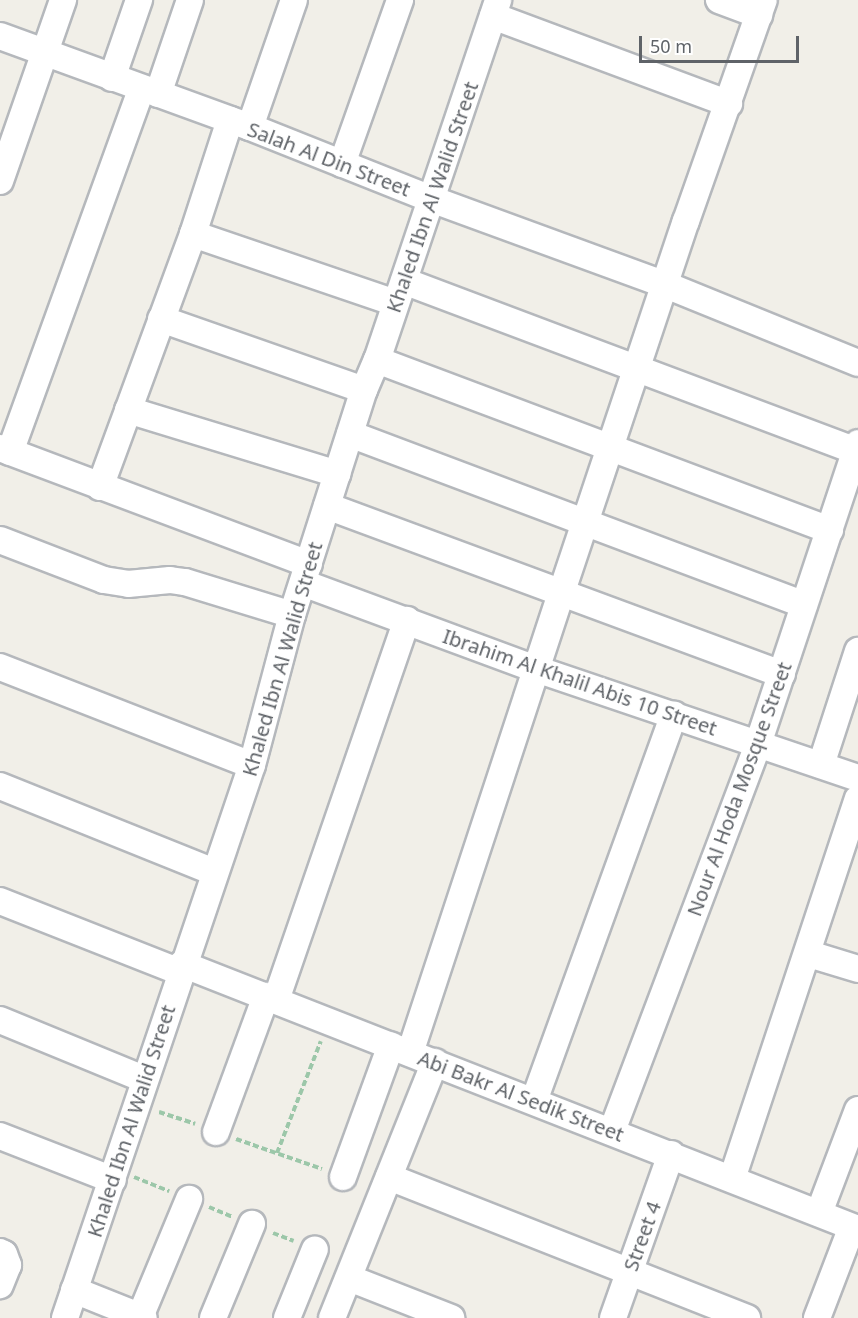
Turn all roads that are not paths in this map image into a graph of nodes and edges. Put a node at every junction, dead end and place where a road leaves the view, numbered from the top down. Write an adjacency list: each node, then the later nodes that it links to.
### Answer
1 (63, 0): 10 (street)
2 (139, 0): 11 (street)
3 (190, 0): 12 (street)
4 (294, 0): 14 (street)
5 (400, 0): 15 (street)
6 (719, 0): 8 (street)
7 (496, 8): 13 (street); 17 (street, Khaled Ibn Al Walid Street)
8 (762, 8): 13 (street)
9 (0, 36): 10 (street, Salah Al Din Street)
10 (46, 53): 11 (street, Salah Al Din Street); 16 (street)
11 (112, 78): 12 (street, Salah Al Din Street)
12 (150, 91): 14 (street, Salah Al Din Street); 30 (street)
13 (729, 104): 19 (street)
14 (240, 124): 15 (street, Salah Al Din Street); 18 (street)
15 (342, 164): 17 (street, Salah Al Din Street)
16 (0, 181)
17 (431, 199): 19 (street, Salah Al Din Street); 20 (street, Khaled Ibn Al Walid Street)
18 (192, 234): 20 (street); 21 (street)
19 (666, 285): 23 (street, Salah Al Din Street); 24 (street)
20 (400, 292): 22 (street, Khaled Ibn Al Walid Street); 24 (street)
21 (161, 320): 25 (street); 26 (street)
22 (377, 360): 25 (street, Khaled Ibn Al Walid Street); 29 (street)
23 (858, 363)
24 (637, 370): 28 (street); 29 (street)
25 (364, 390): 27 (street, Khaled Ibn Al Walid Street)
26 (128, 410): 31 (street); 32 (street)
27 (350, 434): 31 (street, Khaled Ibn Al Walid Street); 34 (street)
28 (857, 447): 35 (street, Nour Al Hoda Mosque Street)
29 (610, 449): 34 (street); 35 (street)
30 (5, 450): 32 (street, Ibrahim Al Khalil Abis 10 Street)
31 (337, 474): 33 (street, Khaled Ibn Al Walid Street)
32 (100, 487): 37 (street, Ibrahim Al Khalil Abis 10 Street)
33 (327, 506): 37 (street, Khaled Ibn Al Walid Street); 38 (street)
34 (585, 524): 38 (street); 39 (street)
35 (830, 530): 39 (street, Nour Al Hoda Mosque Street)
36 (1, 542): 40 (street)
37 (306, 573): 40 (street, Khaled Ibn Al Walid Street); 41 (street, Ibrahim Al Khalil Abis 10 Street)
38 (561, 594): 44 (street); 45 (street)
39 (804, 605): 45 (street, Nour Al Hoda Mosque Street)
40 (292, 615): 48 (street, Khaled Ibn Al Walid Street)
41 (407, 620): 44 (street, Ibrahim Al Khalil Abis 10 Street); 58 (street)
42 (858, 651): 49 (street)
43 (0, 667): 48 (street)
44 (536, 669): 46 (street, Ibrahim Al Khalil Abis 10 Street); 60 (street)
45 (782, 675): 47 (street, Nour Al Hoda Mosque Street)
46 (674, 715): 47 (street, Ibrahim Al Khalil Abis 10 Street); 63 (street)
47 (758, 744): 49 (street, Ibrahim Al Khalil Abis 10 Street); 65 (street, Nour Al Hoda Mosque Street)
48 (252, 765): 53 (street, Khaled Ibn Al Walid Street)
49 (821, 765): 50 (street, Ibrahim Al Khalil Abis 10 Street)
50 (858, 778)
51 (0, 786): 53 (street)
52 (858, 800): 55 (street)
53 (214, 872): 56 (street, Khaled Ibn Al Walid Street)
54 (0, 901): 56 (street, Abi Bakr Al Sedik Street)
55 (809, 954): 57 (street); 71 (street)
56 (181, 968): 58 (street, Abi Bakr Al Sedik Street); 62 (street, Khaled Ibn Al Walid Street)
57 (858, 969)
58 (271, 998): 60 (street, Abi Bakr Al Sedik Street); 66 (street)
59 (0, 1020): 62 (street)
60 (401, 1049): 61 (street, Abi Bakr Al Sedik Street); 69 (street)
61 (435, 1062): 63 (street, Abi Bakr Al Sedik Street); 70 (street)
62 (144, 1079): 72 (street, Khaled Ibn Al Walid Street)
63 (534, 1101): 65 (street, Abi Bakr Al Sedik Street)
64 (858, 1110): 74 (street)
65 (612, 1131): 68 (street, Abi Bakr Al Sedik Street)
66 (216, 1132)
67 (0, 1136): 72 (street)
68 (671, 1154): 71 (street, Abi Bakr Al Sedik Street); 79 (street, Street 4)
69 (343, 1177)
70 (389, 1177): 79 (street); 80 (street)
71 (732, 1179): 74 (street, Abi Bakr Al Sedik Street)
72 (112, 1180): 82 (street, Khaled Ibn Al Walid Street)
73 (189, 1199): 83 (street)
74 (819, 1213): 76 (street, Abi Bakr Al Sedik Street)
75 (252, 1224): 85 (street)
76 (855, 1228): 91 (street)
77 (315, 1250): 86 (street)
78 (0, 1252): 81 (street)
79 (629, 1272): 89 (street, Street 4); 90 (street)
80 (349, 1278): 87 (street); 88 (street)
81 (0, 1285)
82 (74, 1290): 83 (street); 84 (street, Khaled Ibn Al Walid Street)
83 (142, 1317)
84 (65, 1318)
85 (213, 1318)
86 (287, 1318)
87 (332, 1318)
88 (451, 1318)
89 (613, 1318)
90 (747, 1318)
91 (817, 1318)

